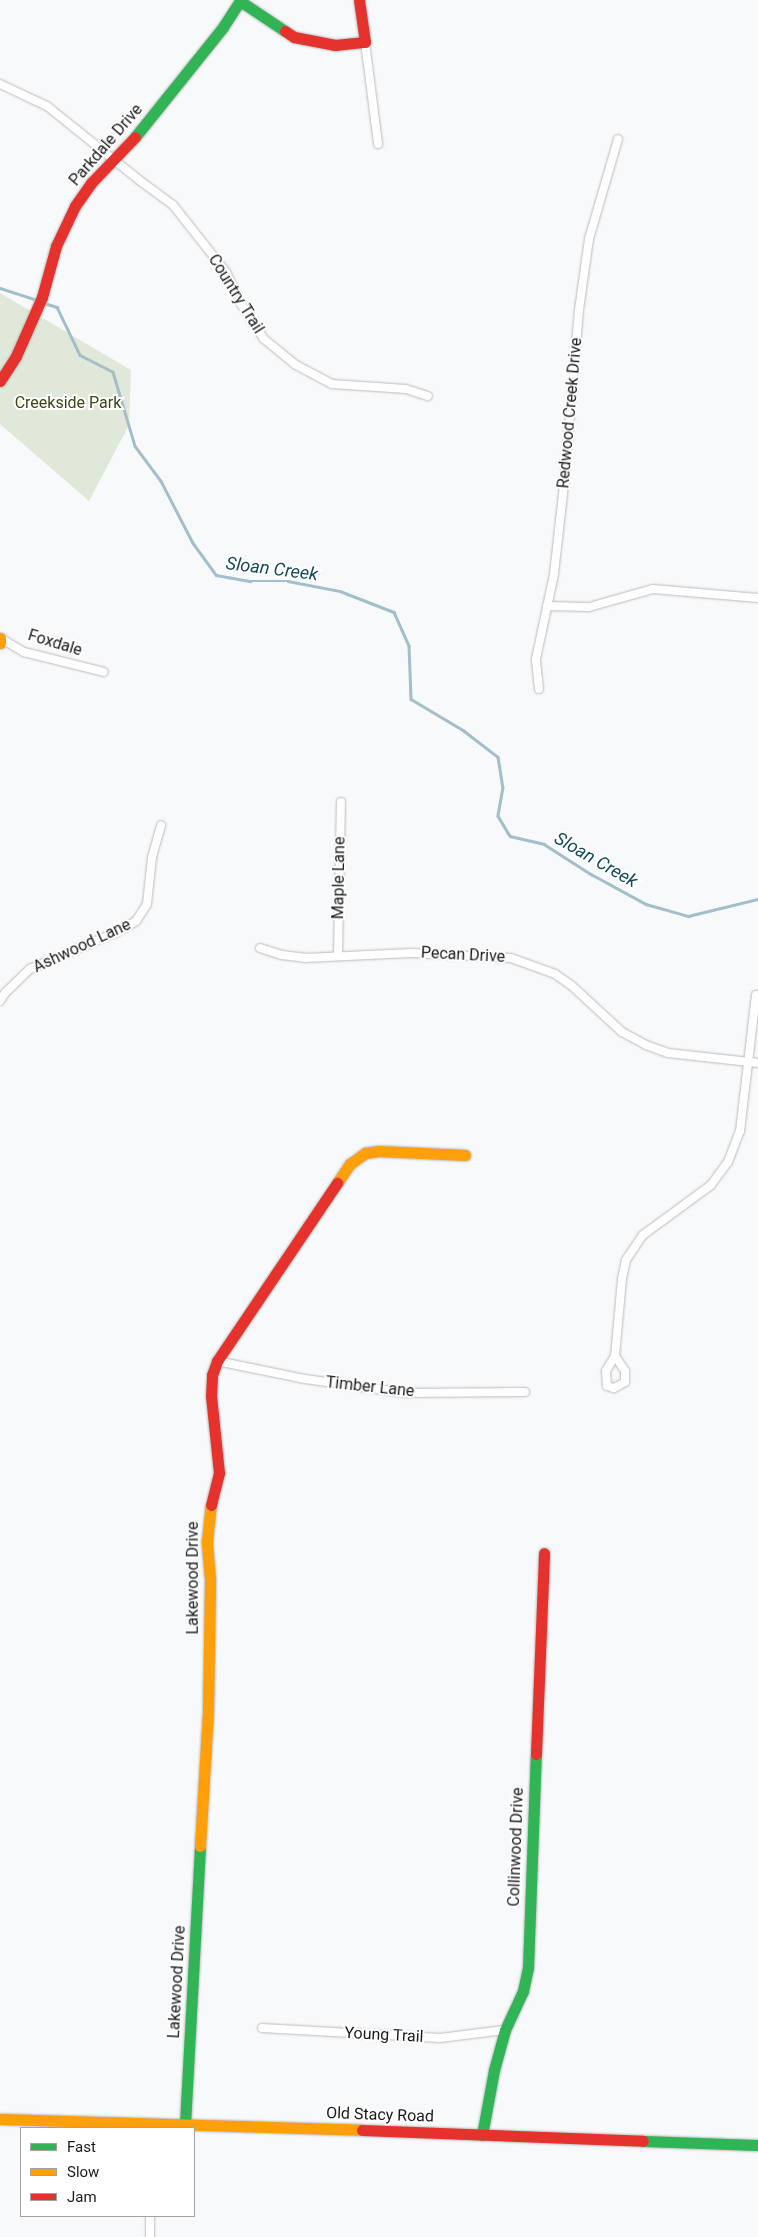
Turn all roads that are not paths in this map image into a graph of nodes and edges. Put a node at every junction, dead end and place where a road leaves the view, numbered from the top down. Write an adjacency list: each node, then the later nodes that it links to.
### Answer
1 (240, 0): 3 (street); 7 (street, Parkdale Drive)
2 (359, 0): 3 (street)
3 (365, 42): 6 (street)
4 (0, 84): 7 (street, Country Trail)
5 (618, 139): 11 (street, Redwood Creek Drive)
6 (378, 144)
7 (113, 159): 8 (street, Parkdale Drive); 9 (street, Country Trail)
8 (0, 381)
9 (428, 396)
10 (758, 598): 11 (street)
11 (547, 606): 14 (street, Redwood Creek Drive)
12 (1, 640): 13 (street, Foxdale)
13 (104, 672)
14 (539, 689)
15 (341, 802): 18 (street, Maple Lane)
16 (160, 825): 20 (street, Ashwood Lane)
17 (260, 948): 18 (street, Pecan Drive)
18 (338, 954): 21 (street, Pecan Drive)
19 (756, 995): 21 (street)
20 (0, 1001)
21 (754, 1063): 23 (street)
22 (465, 1155): 24 (street, Lakewood Drive)
23 (615, 1356)
24 (217, 1361): 25 (street, Timber Lane); 30 (street, Lakewood Drive)
25 (525, 1392)
26 (544, 1552): 28 (street, Collinwood Drive)
27 (262, 2028): 28 (street, Young Trail)
28 (505, 2030): 32 (street, Collinwood Drive)
29 (0, 2119): 31 (street, Old Stacy Road)
30 (185, 2124): 31 (street, Old Stacy Road); 32 (street, Old Stacy Road)
31 (152, 2125)
32 (482, 2135): 33 (street, Old Stacy Road)
33 (758, 2145)
34 (150, 2217): 35 (street)
35 (150, 2237)

